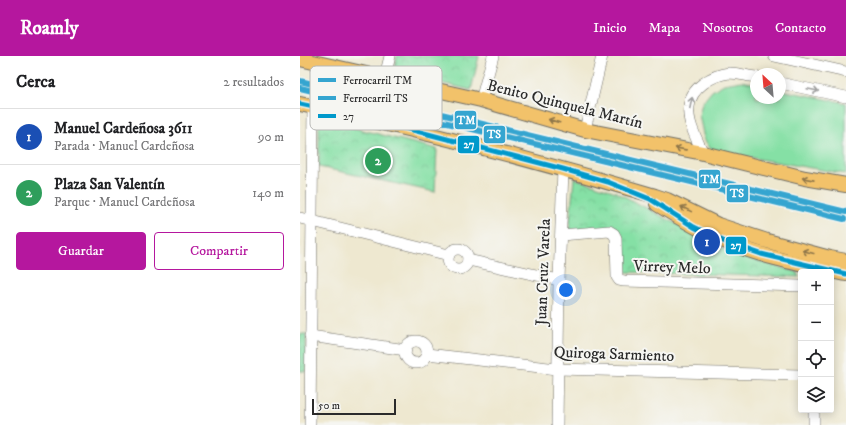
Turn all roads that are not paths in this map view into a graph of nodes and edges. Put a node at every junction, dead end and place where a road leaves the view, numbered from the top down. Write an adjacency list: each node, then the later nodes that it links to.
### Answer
1 (390, 56): 8 (street)
2 (493, 56): 14 (street)
3 (602, 56): 17 (street)
4 (774, 56): 5 (street)
5 (790, 58): 9 (street)
6 (300, 59): 7 (main road, Benito Quinquela Martín)
7 (331, 66)
8 (387, 66)
9 (846, 72)
10 (750, 77): 18 (street, one-way to 10)
11 (786, 84): 13 (street, one-way to 13)
12 (442, 91): 14 (main road, Benito Quinquela Martín)
13 (846, 97)
14 (481, 100): 17 (main road, Benito Quinquela Martín, one-way to 14)
15 (306, 105): 23 (street)
16 (413, 130): 19 (main road)
17 (585, 130): 18 (main road, Benito Quinquela Martín, one-way to 17)
18 (703, 154): 21 (main road, Benito Quinquela Martín, one-way to 18)
19 (563, 169): 20 (main road); 24 (street, Juan Cruz Varela)
20 (608, 182): 25 (main road, one-way to 20); 26 (main road)
21 (846, 185)
22 (300, 218): 23 (street)
23 (312, 220): 29 (street); 31 (street)
24 (561, 235): 29 (street, Juan Cruz Varela); 30 (street, Virrey Melo)
25 (846, 261)
26 (815, 269)
27 (834, 272): 28 (main road)
28 (846, 274)
29 (559, 280): 32 (street, Juan Cruz Varela)
30 (798, 286)
31 (310, 336): 32 (street, Quiroga Sarmiento); 35 (street)
32 (557, 370): 33 (street, Quiroga Sarmiento); 36 (street, Juan Cruz Varela)
33 (798, 375)
34 (814, 413): 37 (street)
35 (310, 425)
36 (557, 425)
37 (814, 425)

